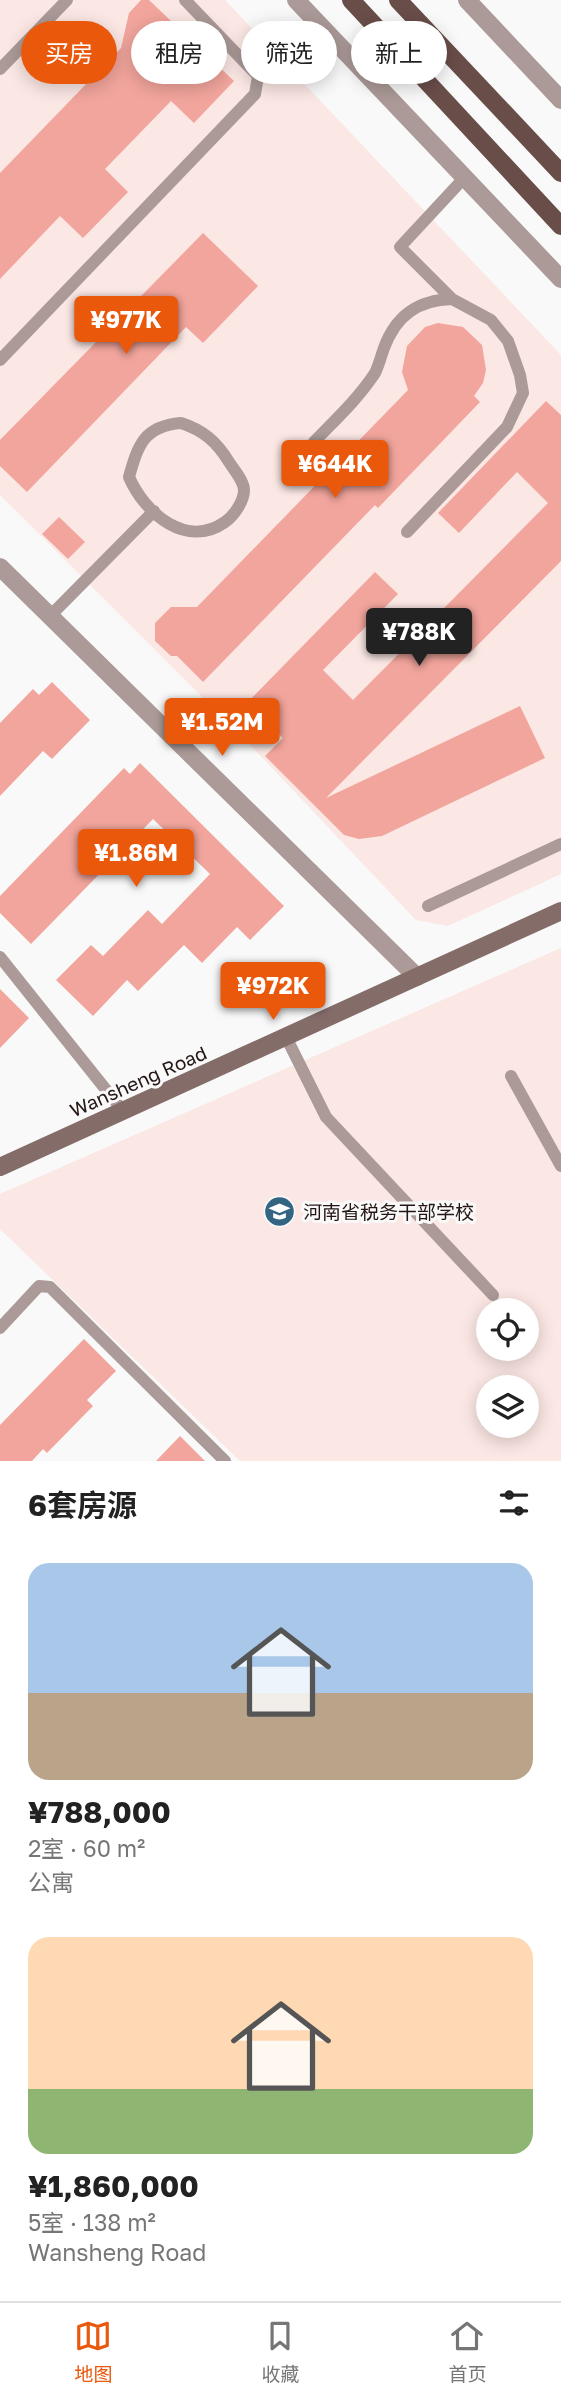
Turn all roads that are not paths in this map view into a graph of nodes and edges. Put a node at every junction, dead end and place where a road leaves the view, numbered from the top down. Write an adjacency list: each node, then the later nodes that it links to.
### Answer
1 (66, 0): 7 (lane)
2 (185, 0): 14 (lane)
3 (296, 0): 10 (street)
4 (351, 0): 11 (main road)
5 (398, 0): 9 (main road)
6 (467, 0): 8 (street)
7 (0, 69)
8 (561, 100)
9 (561, 173)
10 (465, 177): 12 (street); 13 (lane)
11 (561, 226)
12 (561, 279)
13 (453, 299): 15 (lane); 17 (lane)
14 (0, 360)
15 (314, 442)
16 (154, 511): 16 (lane); 19 (lane)
17 (407, 532)
18 (0, 567): 19 (street)
19 (50, 616): 24 (street)
20 (561, 844): 21 (lane)
21 (428, 906)
22 (561, 911): 24 (street, Wansheng Road)
23 (1, 959): 27 (lane)
24 (417, 977): 25 (street, Wansheng Road)
25 (286, 1037): 27 (street, Wansheng Road); 30 (lane)
26 (511, 1076): 28 (lane)
27 (123, 1111): 29 (street, Wansheng Road)
28 (561, 1166)
29 (0, 1167)
30 (493, 1295)
31 (0, 1328): 32 (lane)
32 (225, 1461)

